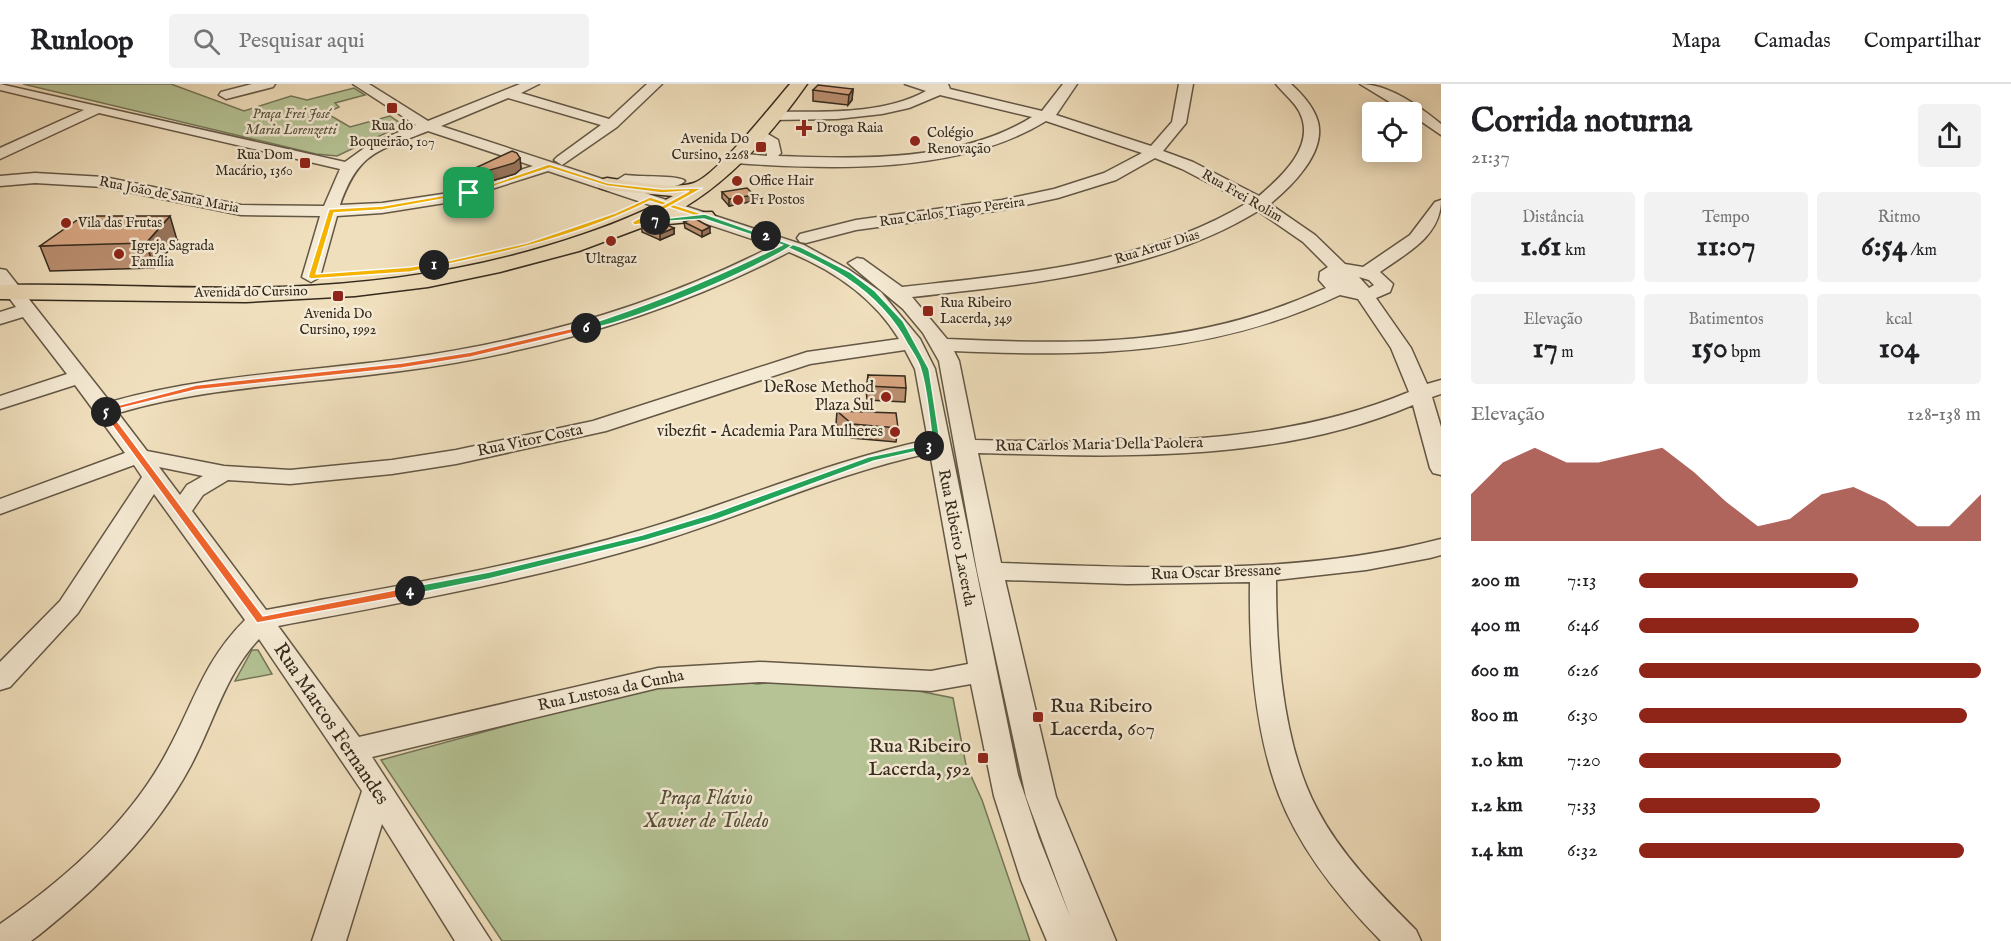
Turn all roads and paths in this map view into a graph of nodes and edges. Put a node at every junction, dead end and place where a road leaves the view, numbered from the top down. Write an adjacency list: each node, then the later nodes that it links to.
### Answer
1 (268, 84): 14 (street)
2 (360, 84): 18 (street, Rua Ribeiro Lacerda)
3 (532, 84): 13 (street)
4 (656, 84): 19 (street, Rua João de Santa Maria)
5 (799, 84): 17 (main road, Avenida do Cursino)
6 (912, 84): 12 (street, Rua Frei Rolim)
7 (1070, 84): 16 (street)
8 (1186, 84): 22 (street, Rua Carlos Tiago Pereira)
9 (1283, 84): 33 (street, Rua Artur Dias)
10 (1367, 84): 20 (street)
11 (0, 86): 15 (street)
12 (944, 87): 16 (street, Rua Frei Rolim); 17 (street)
13 (508, 94): 18 (street); 19 (street)
14 (226, 95)
15 (95, 110): 24 (street); 27 (street)
16 (1047, 115): 22 (street, Rua Frei Rolim); 25 (street)
17 (771, 116): 21 (main road, Avenida do Cursino)
18 (433, 123): 26 (street, Rua Ribeiro Lacerda); 27 (street)
19 (612, 124): 26 (street, Rua João de Santa Maria)
20 (1441, 131)
21 (758, 132): 23 (street); 25 (main road, Avenida do Cursino)
22 (1154, 152): 33 (street, Rua Frei Rolim); 38 (street, Rua Carlos Tiago Pereira)
23 (773, 153)
24 (0, 154)
25 (735, 158): 31 (main road, Avenida do Cursino)
26 (556, 163): 30 (street, Rua Ribeiro Lacerda); 32 (street, Rua Ribeiro Lacerda); 35 (street, Rua João de Santa Maria)
27 (349, 167): 35 (street)
28 (696, 167): 32 (main road, Avenida do Cursino)
29 (0, 180): 35 (street, Rua João de Santa Maria)
30 (610, 185): 32 (main road); 37 (main road)
31 (699, 188): 32 (main road, Avenida do Cursino); 38 (street, Rua Ribeiro Lacerda)
32 (665, 194): 36 (street, Rua Ribeiro Lacerda); 37 (main road, Avenida do Cursino)
33 (1258, 203): 41 (street, Rua Frei Rolim); 43 (street, Rua Artur Dias)
34 (1441, 205): 39 (street)
35 (331, 211): 40 (street)
36 (705, 216): 37 (main road); 38 (street, Rua Ribeiro Lacerda)
37 (626, 219): 40 (main road, Avenida do Cursino); 42 (main road, Avenida do Cursino)
38 (797, 242): 43 (street, Rua Ribeiro Lacerda); 46 (street, Rua Ribeiro Lacerda); 52 (street, Rua Carlos Tiago Pereira)
39 (1367, 272): 41 (street); 44 (street)
40 (311, 277): 42 (main road, Avenida do Cursino)
41 (1341, 278): 44 (street, Rua Frei Rolim); 47 (street)
42 (7, 288): 45 (street); 48 (street, Rua Marcos Fernandes)
43 (899, 293): 47 (street, Rua Ribeiro Lacerda)
44 (1365, 294): 50 (street, Rua Frei Rolim)
45 (0, 318)
46 (913, 343): 53 (street, Rua Ribeiro Lacerda); 57 (street, Rua Vitor Costa)
47 (942, 345): 54 (street, Rua Ribeiro Lacerda)
48 (79, 377): 51 (street); 52 (street, Rua Marcos Fernandes)
49 (1441, 386): 50 (street, Rua Carlos Maria Della Paolera)
50 (1420, 396): 54 (street, Rua Carlos Maria Della Paolera); 56 (street, Rua Frei Rolim)
51 (0, 403)
52 (105, 410): 55 (street, Rua Marcos Fernandes)
53 (938, 445): 63 (street); 64 (street, Rua Ribeiro Lacerda)
54 (964, 446): 61 (street, Rua Ribeiro Lacerda)
55 (146, 466): 57 (street, Rua Vitor Costa); 58 (street); 59 (street, Rua Marcos Fernandes); 65 (street)
56 (1441, 468)
57 (224, 473): 59 (street)
58 (0, 507)
59 (180, 511): 63 (street, Rua Marcos Fernandes)
60 (1441, 547): 62 (street, Rua Oscar Bressane)
61 (990, 571): 62 (street, Rua Oscar Bressane); 72 (street, Rua Ribeiro Lacerda)
62 (1263, 572): 73 (street)
63 (261, 620): 66 (street, Rua Marcos Fernandes); 68 (street)
64 (981, 671): 66 (street, Rua Lustosa da Cunha); 71 (street, Rua Ribeiro Lacerda)
65 (0, 680)
66 (352, 750): 67 (street, Rua Marcos Fernandes)
67 (377, 792): 69 (street); 70 (street, Rua Marcos Fernandes)
68 (3, 941)
69 (329, 941)
70 (474, 941)
71 (1064, 941)
72 (1099, 941)
73 (1404, 941)

